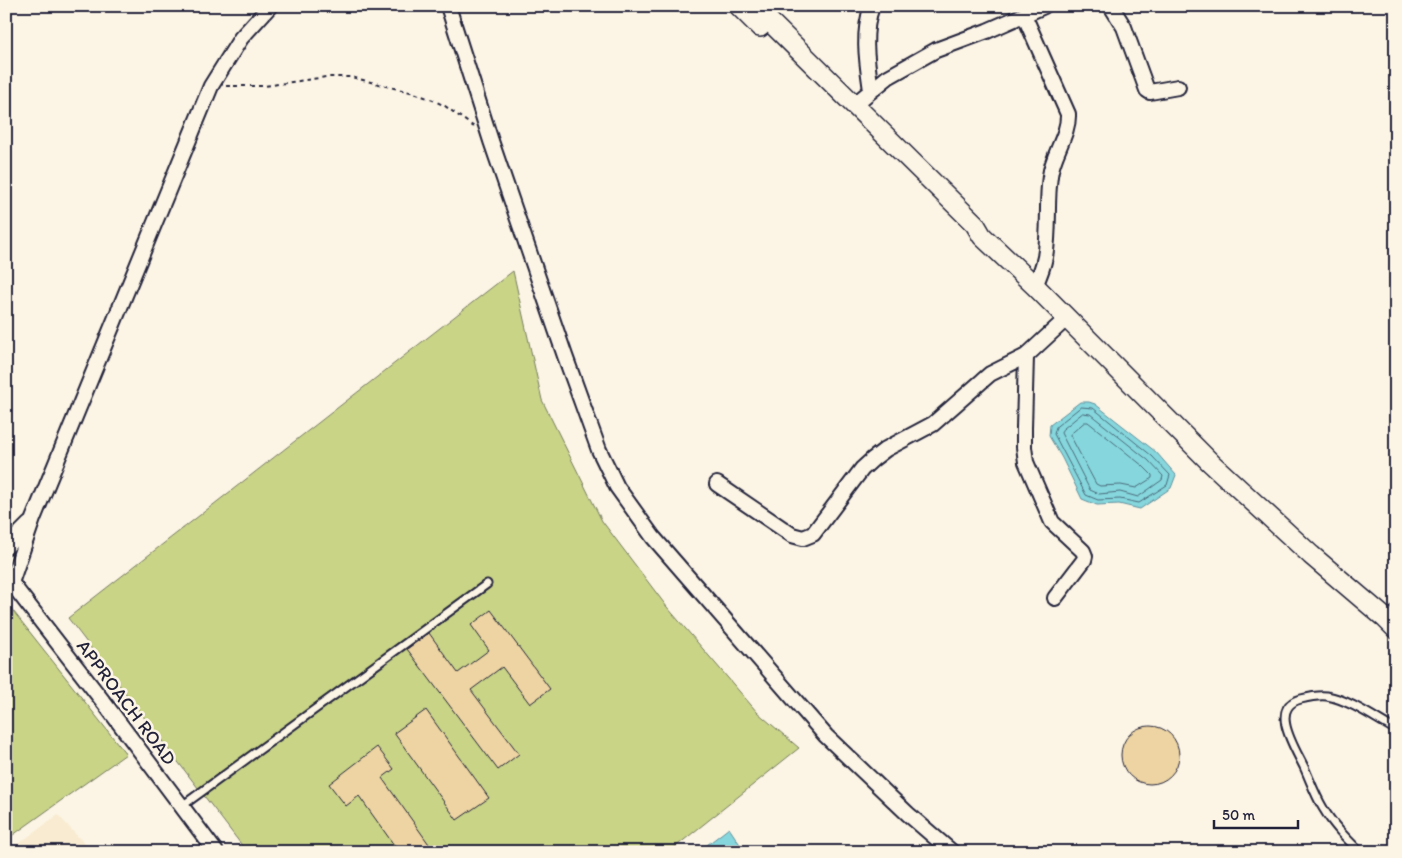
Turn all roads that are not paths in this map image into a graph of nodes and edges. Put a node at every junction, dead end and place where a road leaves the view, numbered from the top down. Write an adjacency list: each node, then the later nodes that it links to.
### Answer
1 (270, 6): 17 (street)
2 (448, 6): 27 (street)
3 (739, 6): 12 (main road)
4 (754, 6): 11 (main road)
5 (872, 6): 10 (street)
6 (1043, 6): 8 (street)
7 (1111, 6): 9 (street)
8 (1024, 15): 10 (street); 13 (street)
9 (1178, 87)
10 (871, 90): 11 (street)
11 (854, 104): 12 (main road)
12 (982, 236): 13 (main road)
13 (1035, 286): 14 (main road)
14 (1066, 319): 15 (street); 23 (main road)
15 (1026, 356): 16 (street); 22 (street)
16 (717, 484)
17 (30, 523): 18 (street); 19 (street); 20 (street)
18 (6, 532)
19 (6, 547)
20 (12, 583): 25 (street, APPROACH ROAD)
21 (488, 584): 25 (lane)
22 (1055, 598)
23 (1392, 619)
24 (1396, 730): 28 (lane)
25 (182, 806): 26 (street, APPROACH ROAD)
26 (216, 852)
27 (952, 852)
28 (1360, 852)

